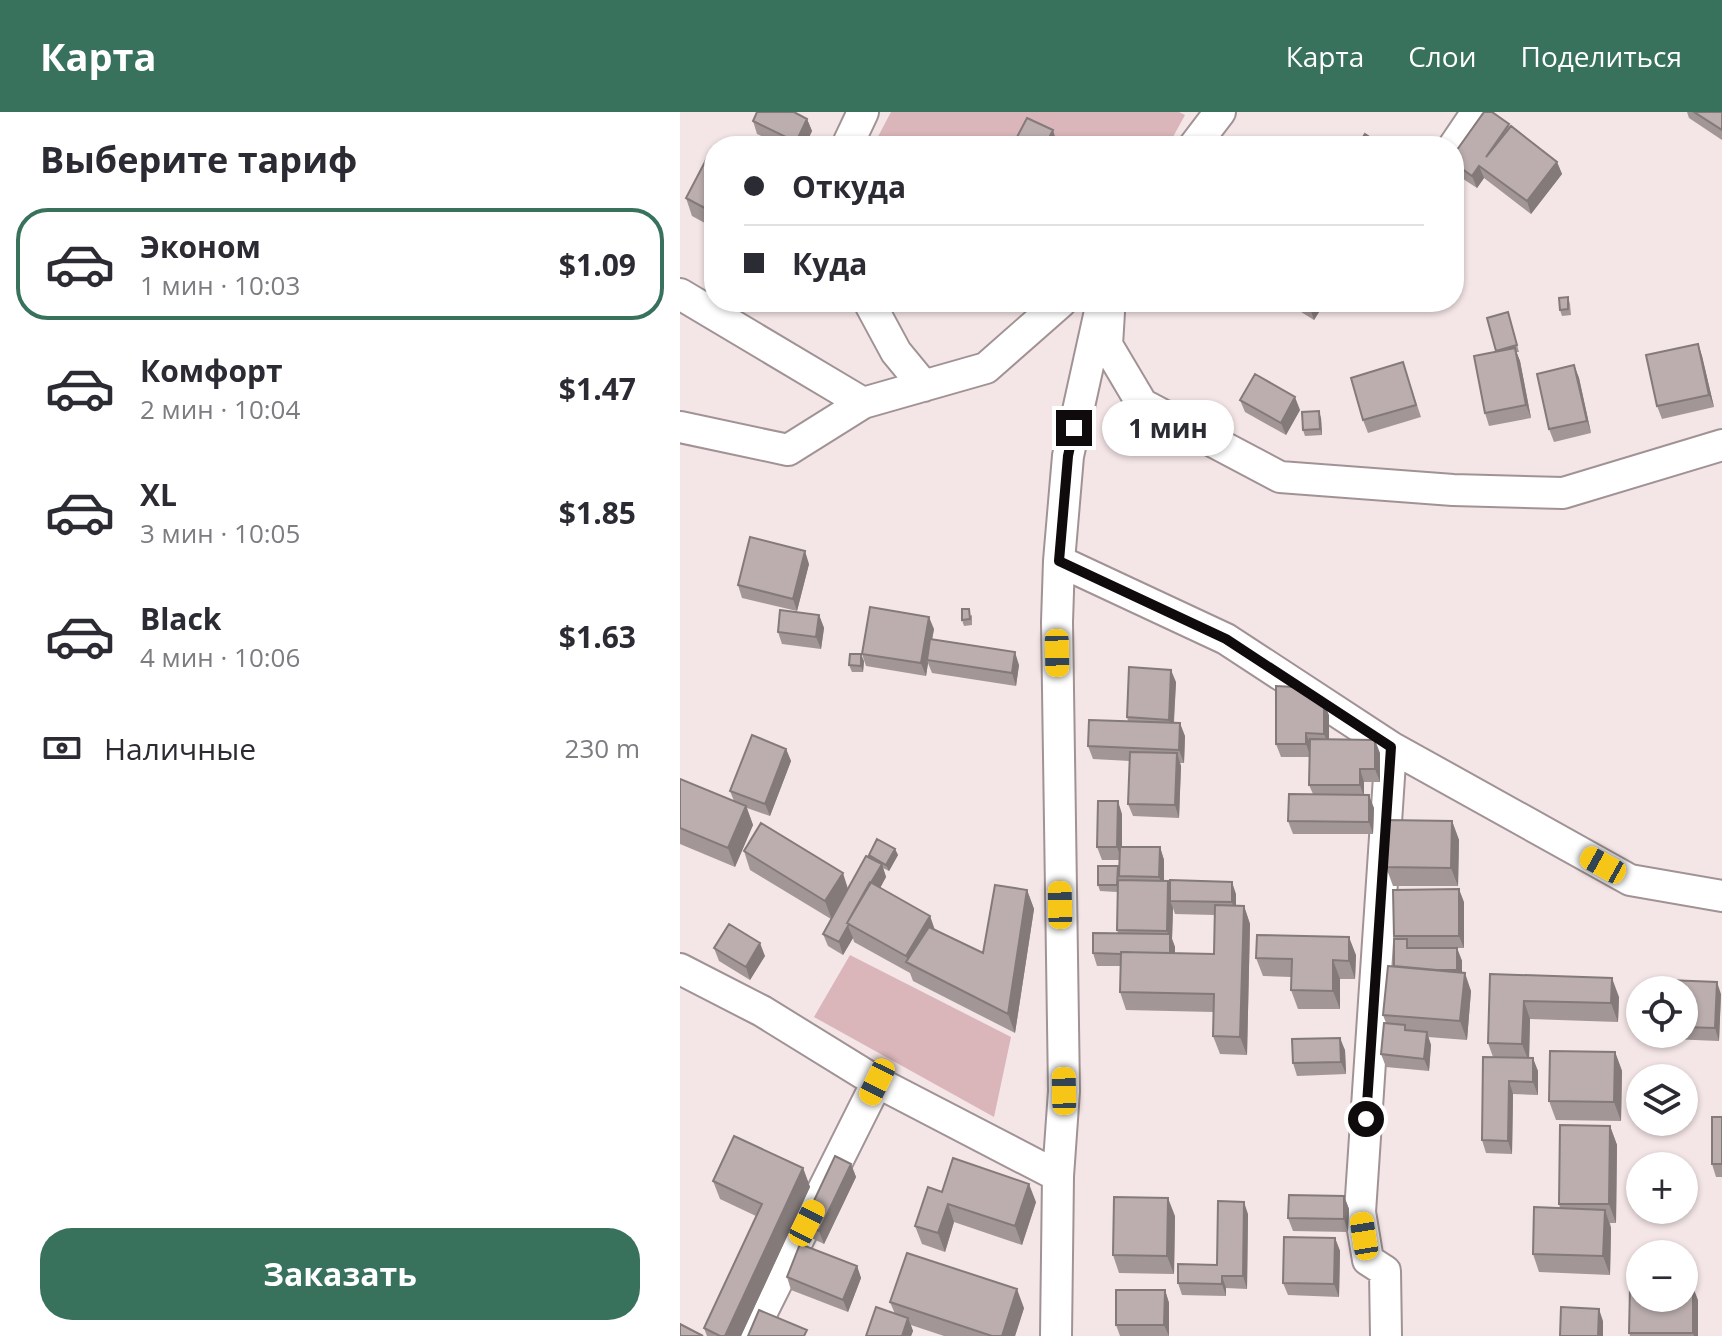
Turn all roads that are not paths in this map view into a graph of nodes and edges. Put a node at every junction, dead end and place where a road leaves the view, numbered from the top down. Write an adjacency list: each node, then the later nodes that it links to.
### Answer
1 (863, 112): 4 (street)
2 (1220, 112): 5 (street)
3 (1477, 112): 6 (street)
4 (852, 136)
5 (1202, 136)
6 (1461, 136)
7 (680, 294): 8 (street)
8 (704, 308)
9 (710, 312): 15 (street)
10 (874, 312): 14 (street)
11 (1050, 312): 14 (street)
12 (1100, 312): 18 (street)
13 (1109, 312): 17 (street)
14 (924, 386): 15 (street)
15 (863, 403): 16 (street)
16 (680, 427)
17 (1722, 445)
18 (1059, 561): 19 (street); 23 (street)
19 (1391, 747): 20 (street); 26 (street)
20 (1722, 896)
21 (680, 969): 22 (street)
22 (877, 1082): 23 (street); 24 (street)
23 (1058, 1176): 25 (street)
24 (750, 1336)
25 (1056, 1336)
26 (1386, 1336)

